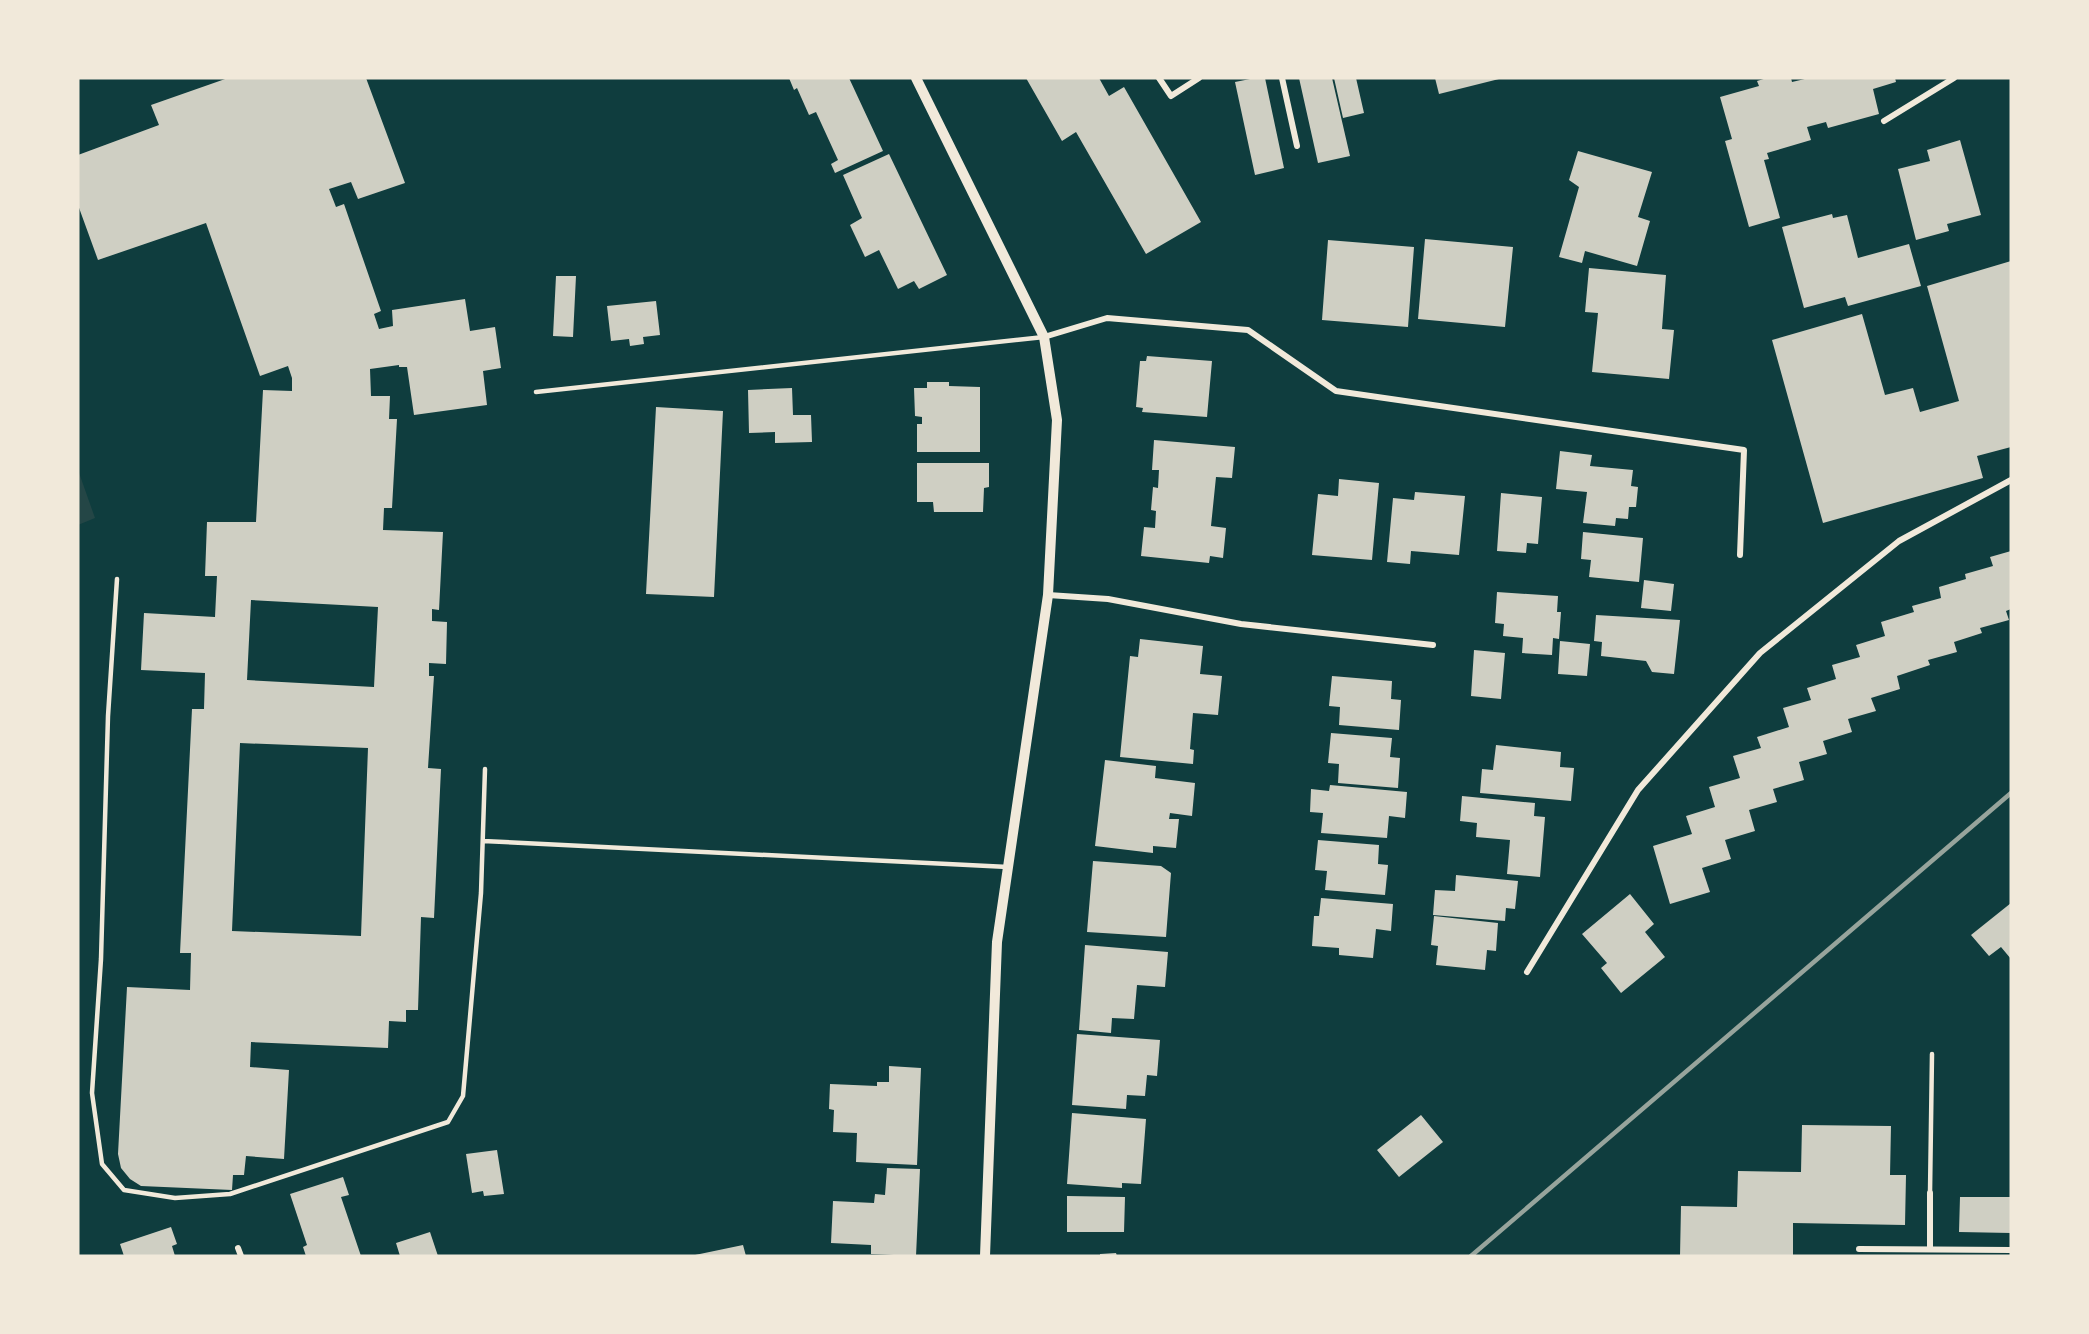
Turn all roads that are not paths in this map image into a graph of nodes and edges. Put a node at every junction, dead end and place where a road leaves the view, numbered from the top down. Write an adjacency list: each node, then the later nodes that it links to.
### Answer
1 (916, 78): 8 (street)
2 (1159, 78): 3 (street)
3 (1199, 78)
4 (1282, 78): 7 (street)
5 (1954, 78): 6 (street)
6 (1884, 121)
7 (1297, 146)
8 (1044, 337): 9 (lane); 11 (street); 13 (street)
9 (536, 392)
10 (2011, 480): 18 (street)
11 (1740, 555)
12 (117, 579): 16 (lane)
13 (1048, 595): 14 (street); 17 (street)
14 (1433, 645)
15 (485, 770): 16 (lane)
16 (483, 841): 17 (lane)
17 (1008, 867): 26 (street)
18 (1527, 972)
19 (1932, 1054): 20 (lane)
20 (1930, 1193): 23 (street)
21 (238, 1248): 25 (street)
22 (1859, 1249): 23 (street)
23 (1930, 1249): 24 (street)
24 (2011, 1250)
25 (241, 1256)
26 (985, 1256)

